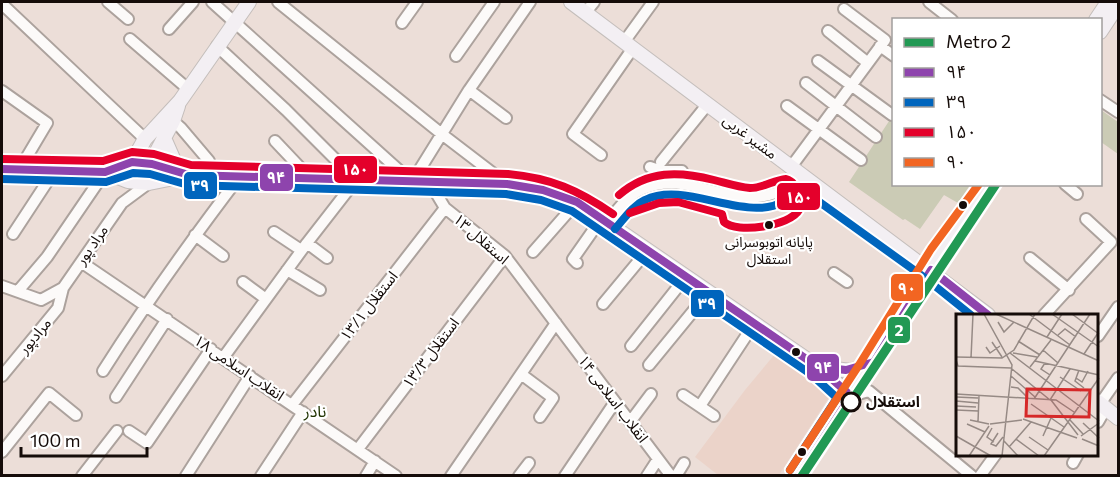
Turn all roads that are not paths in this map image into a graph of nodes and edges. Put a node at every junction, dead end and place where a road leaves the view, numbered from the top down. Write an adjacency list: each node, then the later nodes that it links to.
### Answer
1 (108, 2): 18 (street)
2 (192, 2): 21 (street)
3 (212, 2): 19 (street)
4 (249, 2): 19 (main road)
5 (278, 2): 47 (street)
6 (417, 2): 20 (street)
7 (494, 2): 29 (street)
8 (530, 2): 35 (street)
9 (571, 2): 13 (main road, مشیر غربی)
10 (653, 2): 25 (street)
11 (929, 2): 16 (street)
12 (2, 4): 50 (street)
13 (590, 7): 25 (main road, مشیر غربی)
14 (1115, 7): 17 (main road); 22 (main road)
15 (844, 9): 27 (street)
16 (949, 18)
17 (1099, 18)
18 (128, 19)
19 (234, 22): 26 (main road); 69 (street)
20 (402, 23)
21 (169, 29)
22 (1102, 30)
23 (828, 31): 31 (street)
24 (130, 39): 34 (street)
25 (629, 45): 39 (main road, مشیر غربی); 52 (street)
26 (217, 46): 34 (main road); 67 (street)
27 (880, 46): 28 (street); 31 (street)
28 (892, 55)
29 (456, 56)
30 (818, 61): 33 (street)
31 (868, 63): 33 (street)
32 (806, 83): 41 (street)
33 (851, 86): 41 (street); 43 (street)
34 (188, 89): 37 (main road)
35 (469, 90): 44 (street); 47 (street)
36 (2, 91): 59 (street)
37 (180, 101): 45 (main road); 50 (main road)
38 (1102, 101): 42 (street)
39 (707, 105): 55 (street); 61 (main road, مشیر غربی)
40 (788, 106): 46 (street)
41 (836, 107): 46 (street); 48 (street)
42 (1119, 112)
43 (891, 115)
44 (506, 118)
45 (173, 121): 49 (main road); 64 (street)
46 (819, 129): 53 (street); 61 (street)
47 (443, 135): 69 (street); 72 (street)
48 (876, 137)
49 (164, 138): 56 (main road); 63 (main road)
50 (145, 139): 54 (main road)
51 (275, 141): 66 (street)
52 (601, 155)
53 (861, 160)
54 (132, 162): 56 (main road); 62 (main road); 68 (main road)
55 (661, 162)
56 (152, 164): 63 (main road); 70 (main road)
57 (650, 167): 73 (street)
58 (2, 169): 59 (main road)
59 (19, 170): 60 (main road)
60 (55, 170): 62 (main road); 83 (street)
61 (794, 170): 73 (street); 95 (main road, مشیر غربی)
62 (105, 172): 68 (main road); 104 (street)
63 (189, 175): 64 (main road); 70 (main road)
64 (210, 175): 65 (main road)
65 (240, 176): 66 (main road); 84 (street)
66 (310, 178): 67 (main road)
67 (356, 180): 69 (main road); 85 (street)
68 (128, 181): 70 (main road); 78 (street, مراد پور)
69 (412, 182): 71 (main road)
70 (149, 183): 78 (street, مراد پور)
71 (430, 183): 72 (main road); 79 (street, ۱۳ استقلال)
72 (507, 184): 77 (main road)
73 (681, 184): 81 (street)
74 (991, 186): 95 (main road)
75 (1067, 186): 76 (street)
76 (1077, 194)
77 (577, 202): 81 (main road); 87 (street)
78 (122, 203): 92 (street, مراد پور)
79 (445, 208): 89 (street, ۱۳ استقلال); 132 (street, ۱۳/۱ استقلال)
80 (1086, 219): 103 (street)
81 (604, 221): 86 (main road); 93 (street)
82 (274, 232): 85 (street)
83 (13, 234)
84 (195, 235): 88 (street); 108 (street)
85 (304, 246): 90 (street); 94 (street)
86 (646, 251): 97 (main road); 107 (street)
87 (533, 252)
88 (224, 256)
89 (505, 256): 113 (street, ۱۳ استقلال); 143 (street, ۱۳/۳ استقلال)
90 (327, 258)
91 (1030, 258): 103 (street)
92 (81, 262): 101 (street, مراد پور); 108 (street, ۱۸ انقلاب اسلامی)
93 (577, 263)
94 (287, 270): 102 (street); 106 (street)
95 (931, 270): 110 (main road, مشیر غربی); 119 (main road)
96 (834, 273): 99 (street)
97 (685, 278): 105 (main road); 116 (street)
98 (243, 282): 106 (street)
99 (847, 282)
100 (2, 286): 104 (street, مرادپور)
101 (63, 288): 104 (street, مرادپور); 124 (street, مرادپور)
102 (320, 290)
103 (1069, 290): 111 (street)
104 (18, 291)
105 (708, 293): 114 (main road); 120 (street)
106 (266, 299): 118 (street)
107 (603, 304)
108 (146, 305): 112 (street, ۱۸ انقلاب اسلامی); 122 (street)
109 (1119, 307): 115 (street)
110 (987, 314)
111 (1045, 314)
112 (167, 319): 117 (street, ۱۸ انقلاب اسلامی); 130 (street)
113 (556, 323): 123 (street); 131 (street, ۱۴ انقلاب اسلامی)
114 (754, 324): 121 (main road); 134 (street)
115 (1099, 335)
116 (632, 346)
117 (211, 349): 118 (street, ۱۸ انقلاب اسلامی); 142 (street)
118 (223, 358): 125 (street, ۱۸ انقلاب اسلامی)
119 (874, 362): 121 (main road); 129 (main road)
120 (649, 365)
121 (818, 367): 129 (main road)
122 (103, 371)
123 (521, 374): 138 (street); 155 (street)
124 (2, 376)
125 (250, 376): 132 (street, ۱۸ انقلاب اسلامی); 151 (street)
126 (1119, 378): 133 (street)
127 (651, 394): 140 (street)
128 (683, 395): 134 (street)
129 (851, 396): 161 (main road); 162 (street)
130 (116, 397)
131 (615, 402): 140 (street, ۱۴ انقلاب اسلامی); 157 (street)
132 (292, 405): 135 (street, ۱۸ انقلاب اسلامی)
133 (1101, 405): 139 (main road)
134 (700, 406): 137 (street)
135 (303, 412): 143 (street, ۱۸ انقلاب اسلامی); 152 (street)
136 (76, 415): 144 (street)
137 (714, 416)
138 (540, 417)
139 (1119, 418)
140 (630, 422): 146 (street, ۱۴ انقلاب اسلامی)
141 (117, 431): 150 (street)
142 (129, 431)
143 (358, 449): 147 (street, ۱۸ انقلاب اسلامی)
144 (2, 452)
145 (995, 456): 163 (street)
146 (658, 459): 158 (street); 159 (street, ۱۴ انقلاب اسلامی)
147 (375, 461): 153 (street); 154 (street, ۱۸ انقلاب اسلامی)
148 (529, 463): 156 (street)
149 (684, 463): 160 (street)
150 (82, 476)
151 (186, 476)
152 (261, 476)
153 (366, 476)
154 (396, 476)
155 (451, 476)
156 (519, 476)
157 (565, 476)
158 (647, 476)
159 (671, 476)
160 (676, 476)
161 (799, 476)
162 (972, 476)
163 (980, 476)

